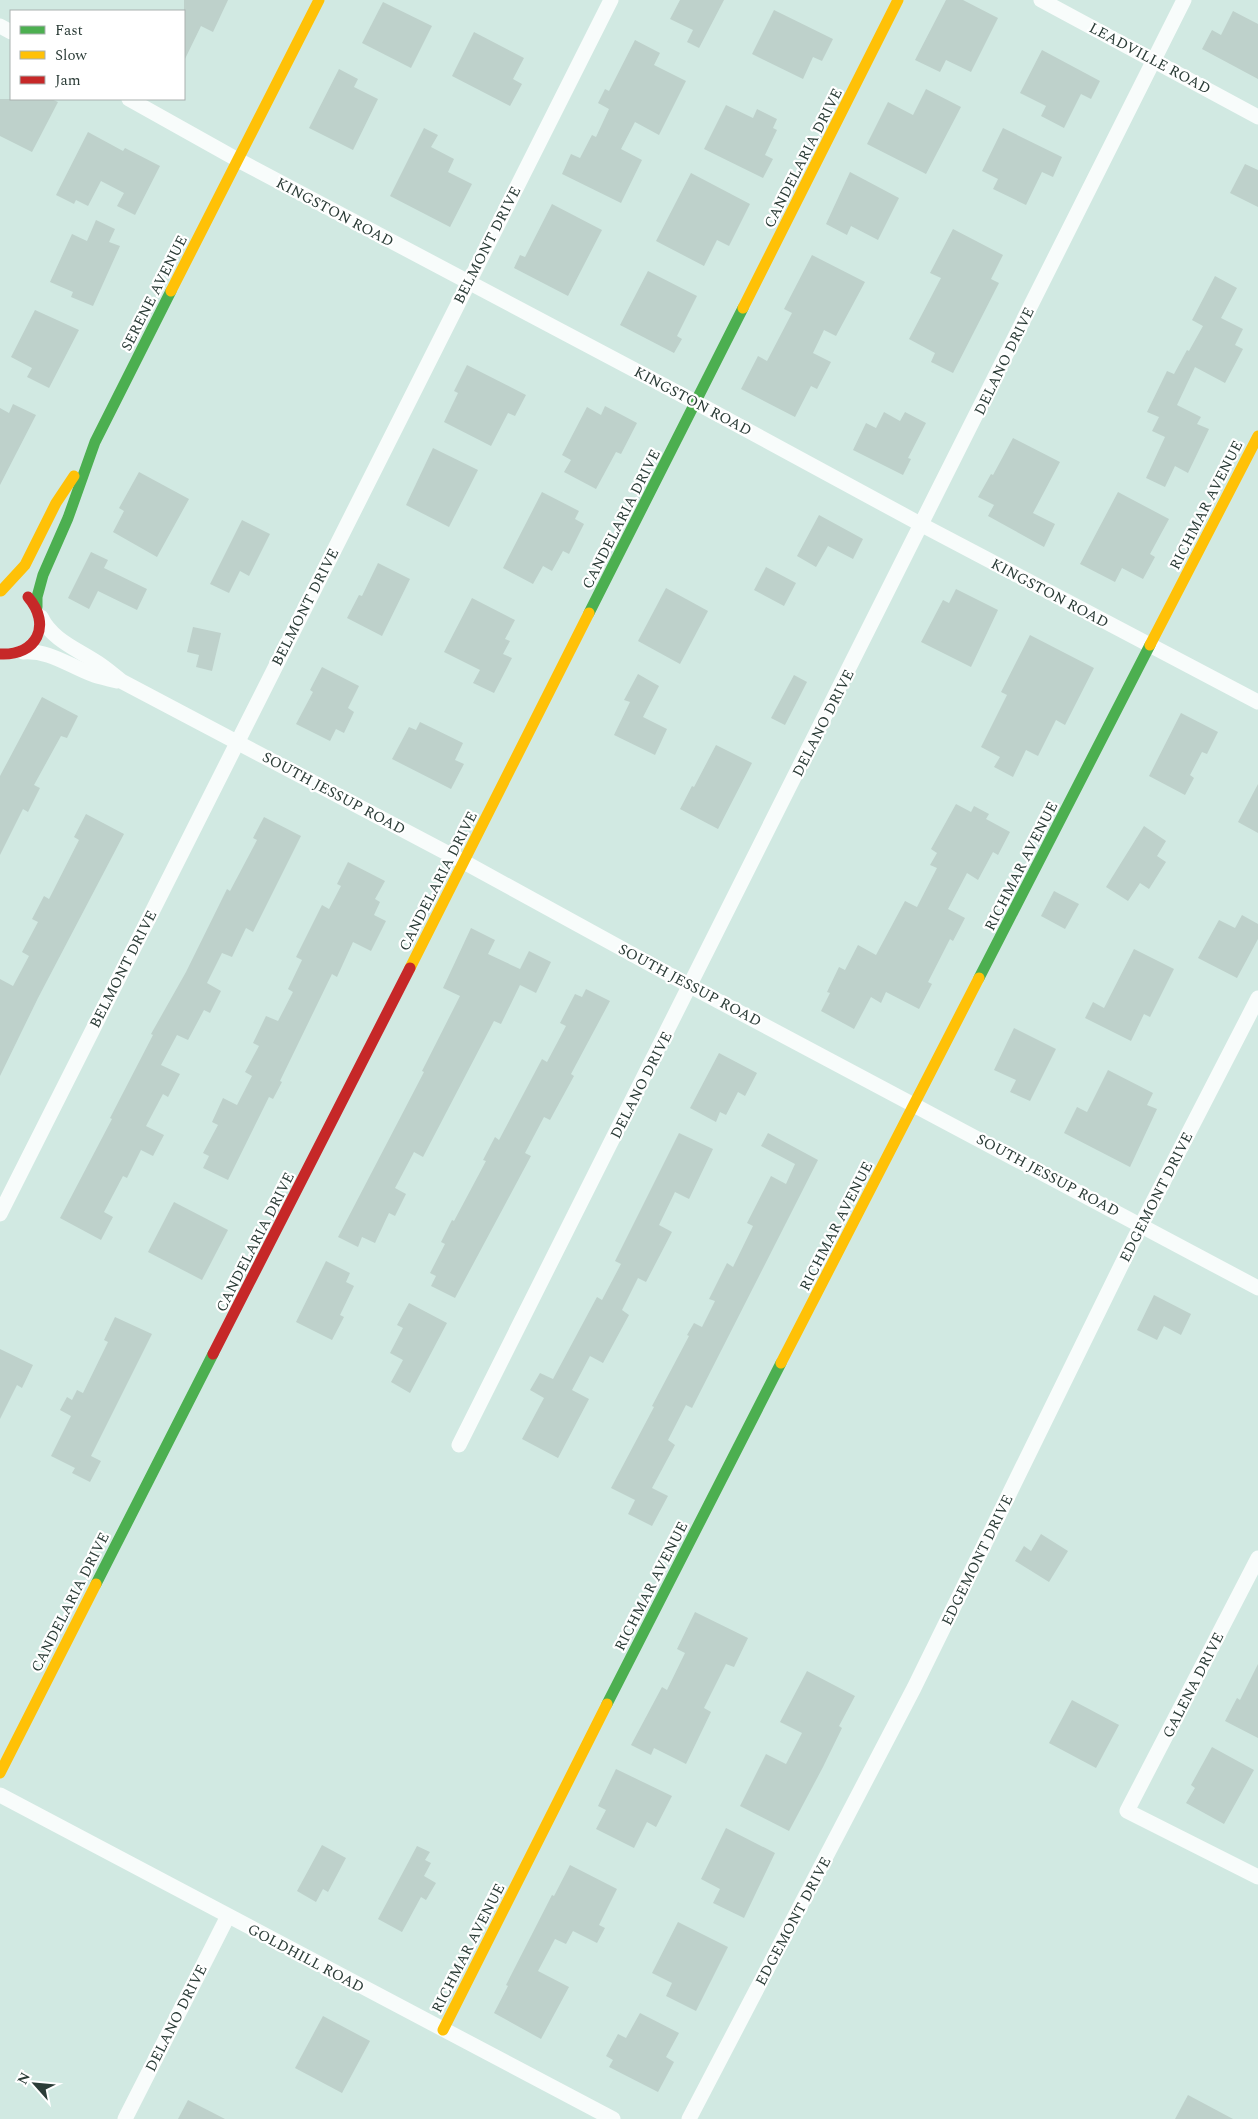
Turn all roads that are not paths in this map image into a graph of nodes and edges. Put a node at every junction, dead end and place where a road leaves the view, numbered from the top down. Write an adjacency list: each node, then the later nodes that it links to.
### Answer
1 (319, 0): 9 (street, SERENE AVENUE)
2 (611, 0): 10 (street, BELMONT DRIVE)
3 (898, 0): 11 (street, CANDELARIA DRIVE)
4 (1041, 0): 6 (street, LEADVILLE ROAD)
5 (1184, 0): 6 (street, DELANO DRIVE)
6 (1153, 60): 8 (street, LEADVILLE ROAD); 14 (street, DELANO DRIVE)
7 (131, 100): 9 (street, KINGSTON ROAD)
8 (1258, 117)
9 (238, 160): 10 (street, KINGSTON ROAD); 13 (street, SERENE AVENUE)
10 (468, 282): 11 (street, KINGSTON ROAD); 22 (street, BELMONT DRIVE)
11 (697, 403): 14 (street, KINGSTON ROAD); 23 (street, CANDELARIA DRIVE)
12 (1258, 436): 17 (street, RICHMAR AVENUE)
13 (95, 442): 15 (street); 16 (street, SERENE AVENUE)
14 (922, 526): 17 (street, KINGSTON ROAD); 24 (street, DELANO DRIVE)
15 (0, 591): 16 (street)
16 (39, 612): 18 (street, SERENE AVENUE); 20 (street, SOUTH JESSUP ROAD)
17 (1151, 646): 21 (street, KINGSTON ROAD); 26 (street, RICHMAR AVENUE)
18 (11, 654): 19 (street); 20 (street, SOUTH JESSUP ROAD)
19 (0, 663)
20 (123, 682): 22 (street, SOUTH JESSUP ROAD)
21 (1258, 702)
22 (237, 742): 23 (street, SOUTH JESSUP ROAD); 27 (street, BELMONT DRIVE)
23 (464, 862): 24 (street, SOUTH JESSUP ROAD); 32 (street, CANDELARIA DRIVE)
24 (690, 986): 26 (street, SOUTH JESSUP ROAD); 30 (street, DELANO DRIVE)
25 (1258, 998): 28 (street, EDGEMONT DRIVE)
26 (916, 1105): 28 (street, SOUTH JESSUP ROAD); 36 (street, RICHMAR AVENUE)
27 (0, 1214)
28 (1141, 1225): 29 (street, SOUTH JESSUP ROAD); 39 (street, EDGEMONT DRIVE)
29 (1258, 1288)
30 (459, 1445)
31 (1258, 1558): 34 (street, GALENA DRIVE)
32 (0, 1773)
33 (0, 1794): 35 (street, GOLDHILL ROAD)
34 (1258, 1877)
35 (228, 1916): 36 (street, GOLDHILL ROAD); 37 (street, DELANO DRIVE)
36 (443, 2030): 38 (street, GOLDHILL ROAD)
37 (125, 2119)
38 (613, 2119)
39 (689, 2119)

